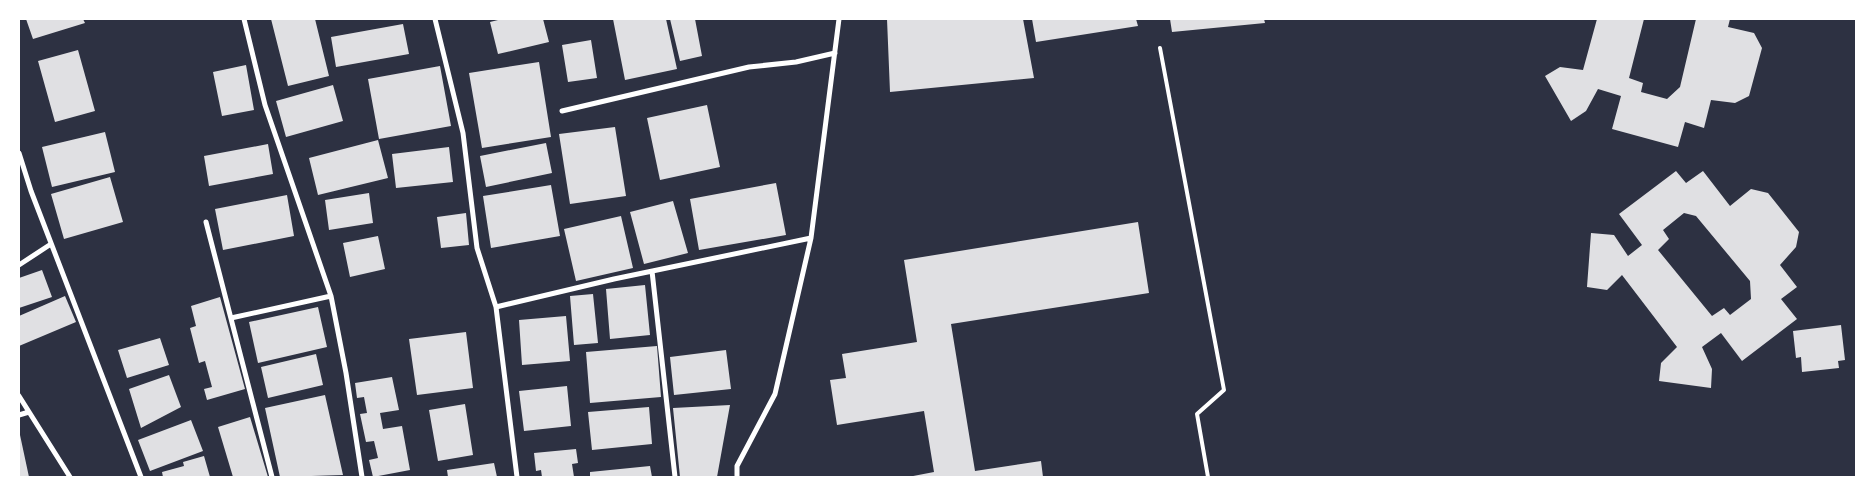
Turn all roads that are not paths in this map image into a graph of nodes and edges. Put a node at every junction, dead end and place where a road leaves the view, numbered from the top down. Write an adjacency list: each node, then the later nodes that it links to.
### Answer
1 (244, 19): 13 (street)
2 (434, 19): 14 (street)
3 (839, 19): 5 (street)
4 (1160, 48): 26 (lane)
5 (836, 53): 6 (street); 9 (street)
6 (562, 111)
7 (19, 153): 10 (street)
8 (206, 222): 15 (street)
9 (811, 238): 12 (street); 25 (street)
10 (51, 244): 11 (street); 20 (street)
11 (19, 265)
12 (652, 271): 14 (street); 24 (street)
13 (331, 296): 15 (street); 22 (street)
14 (496, 307): 23 (street)
15 (231, 318): 21 (street)
16 (19, 396): 17 (street)
17 (29, 412): 18 (street); 19 (street)
18 (19, 415)
19 (70, 477)
20 (140, 477)
21 (272, 477)
22 (362, 477)
23 (517, 477)
24 (675, 477)
25 (737, 477)
26 (1208, 477)

